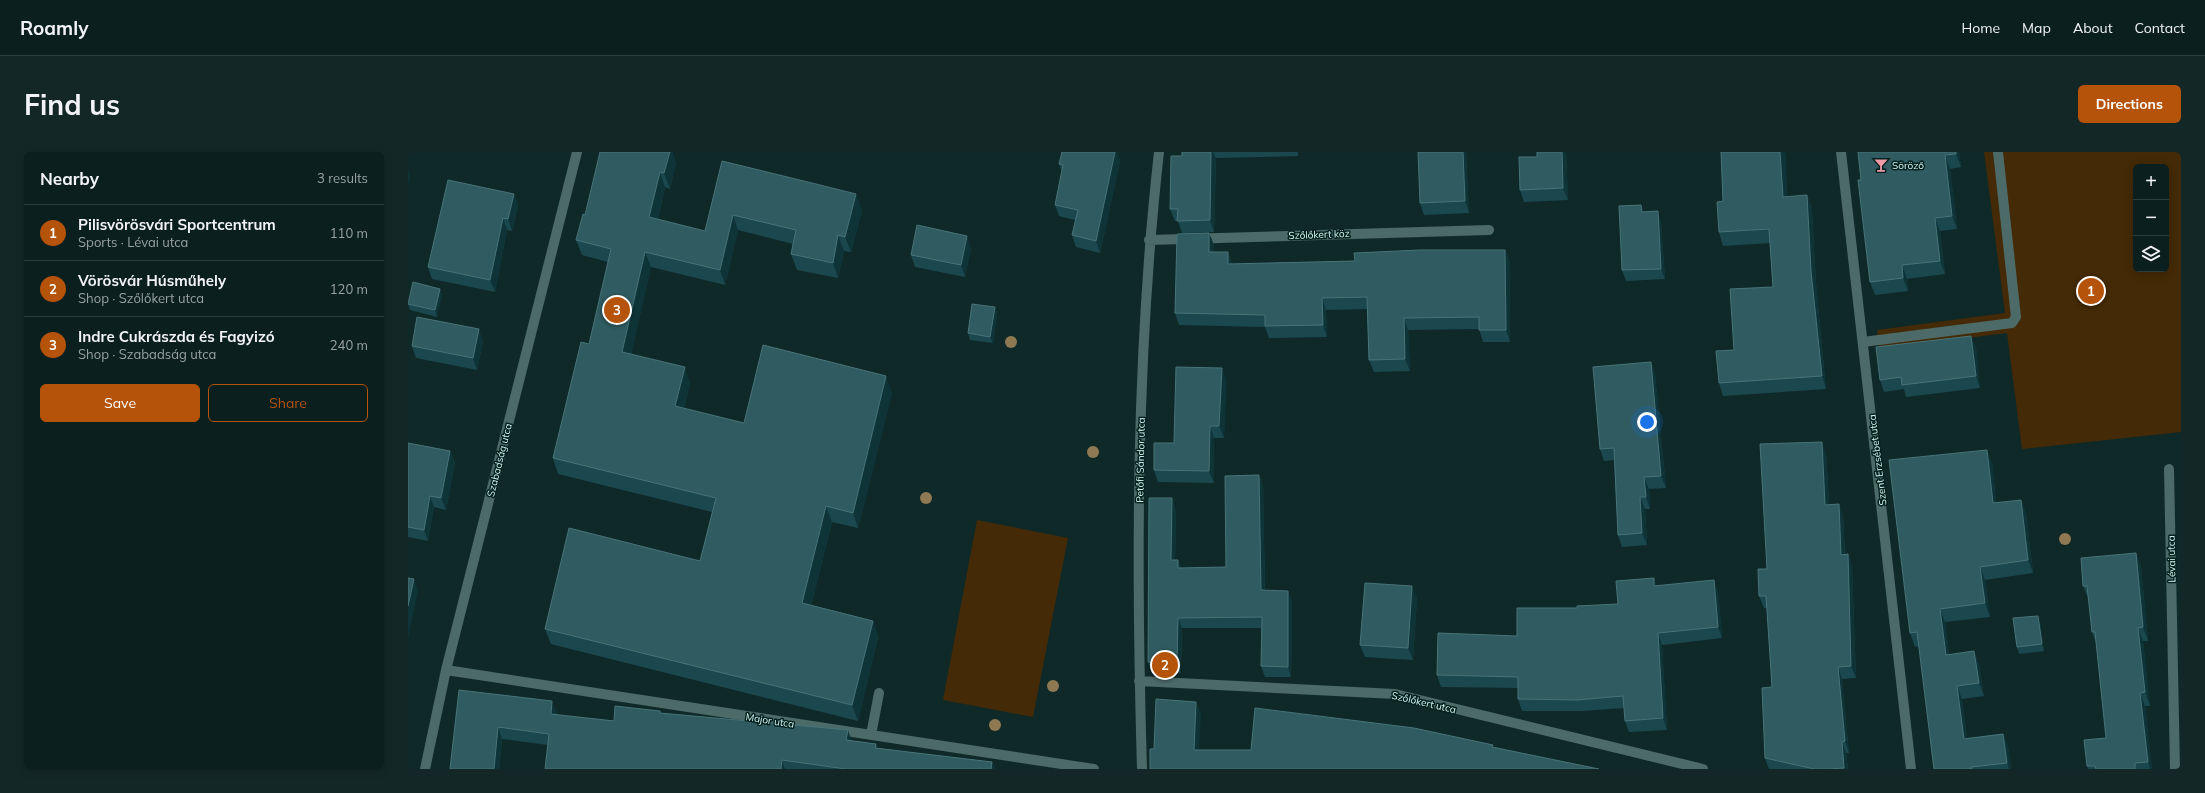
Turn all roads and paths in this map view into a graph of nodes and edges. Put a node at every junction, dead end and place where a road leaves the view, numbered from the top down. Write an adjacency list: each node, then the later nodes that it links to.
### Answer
1 (577, 152): 9 (street, Szabadság utca)
2 (1159, 152): 6 (street, Petőfi Sándor utca)
3 (1841, 152): 7 (street, Szent Erzsébet utca)
4 (1998, 152): 7 (street)
5 (1488, 230): 6 (street, Szőlőkert köz)
6 (1149, 240): 10 (street, Petőfi Sándor utca)
7 (1863, 342): 17 (street, Szent Erzsébet utca)
8 (2169, 469): 18 (street, Lévai utca)
9 (446, 670): 12 (street, Major utca); 13 (street, Szabadság utca)
10 (1139, 681): 15 (street, Petőfi Sándor utca); 16 (street, Szőlőkert utca)
11 (879, 693): 12 (street)
12 (871, 735): 14 (street, Major utca)
13 (425, 769)
14 (1094, 769)
15 (1142, 769)
16 (1703, 769)
17 (1911, 769)
18 (2176, 769)

